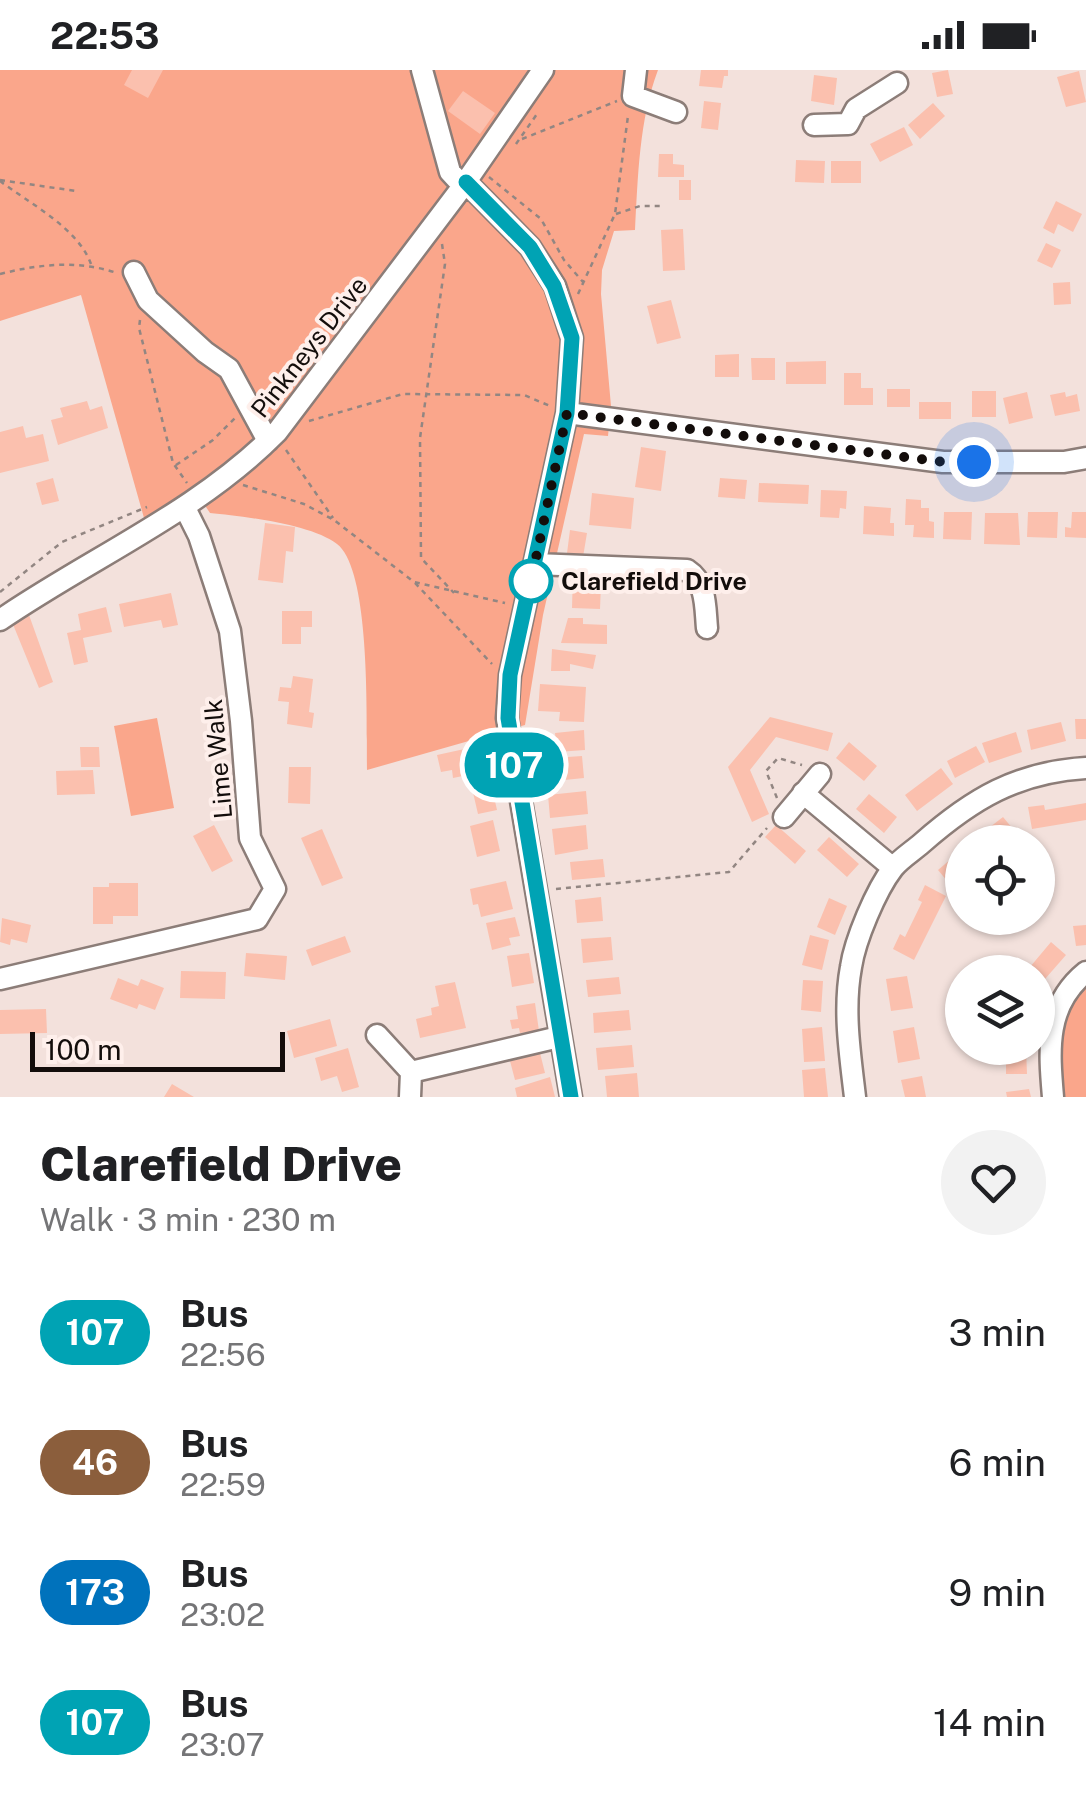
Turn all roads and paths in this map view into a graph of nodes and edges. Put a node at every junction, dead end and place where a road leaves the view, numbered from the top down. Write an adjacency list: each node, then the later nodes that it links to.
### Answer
1 (422, 70): 11 (street)
2 (542, 70): 11 (street, Pinkneys Drive)
3 (636, 70): 5 (street)
4 (874, 70): 7 (street)
5 (633, 96): 6 (street); 8 (path); 14 (path)
6 (676, 112)
7 (814, 125)
8 (520, 140)
9 (489, 177): 19 (path)
10 (0, 180): 12 (path); 16 (path)
11 (464, 184): 21 (street); 26 (street, Pinkneys Drive)
12 (76, 190)
13 (660, 206): 14 (path)
14 (615, 214): 19 (path)
15 (442, 242): 22 (path)
16 (91, 265): 17 (path); 18 (path)
17 (0, 274)
18 (129, 274): 23 (street)
19 (584, 283): 21 (path)
20 (141, 317): 28 (path)
21 (567, 318): 24 (street)
22 (424, 394): 24 (path); 25 (path); 36 (path)
23 (249, 405): 26 (street); 28 (path)
24 (567, 413): 27 (street); 33 (street)
25 (298, 424)
26 (274, 441): 29 (street, Pinkneys Drive); 32 (path)
27 (1086, 458)
28 (175, 466): 30 (path)
29 (221, 478): 30 (street, Pinkneys Drive); 32 (path)
30 (188, 498): 38 (street, Pinkneys Drive); 48 (street, Lime Walk)
31 (157, 502): 35 (path)
32 (334, 520): 34 (path)
33 (535, 564): 37 (street); 39 (street)
34 (414, 582): 36 (path); 40 (path)
35 (0, 592)
36 (454, 593): 37 (path)
37 (526, 607): 40 (street)
38 (0, 620)
39 (706, 628)
40 (510, 675): 46 (street)
41 (1086, 768): 45 (street)
42 (820, 774): 43 (street)
43 (803, 793): 44 (street); 45 (street)
44 (784, 817): 46 (path)
45 (893, 868): 54 (street)
46 (534, 891): 50 (street)
47 (1086, 972): 55 (street)
48 (0, 979)
49 (377, 1035): 51 (street)
50 (559, 1037): 51 (street); 53 (street)
51 (412, 1072): 52 (street)
52 (410, 1097)
53 (571, 1097)
54 (855, 1097)
55 (1053, 1097)

